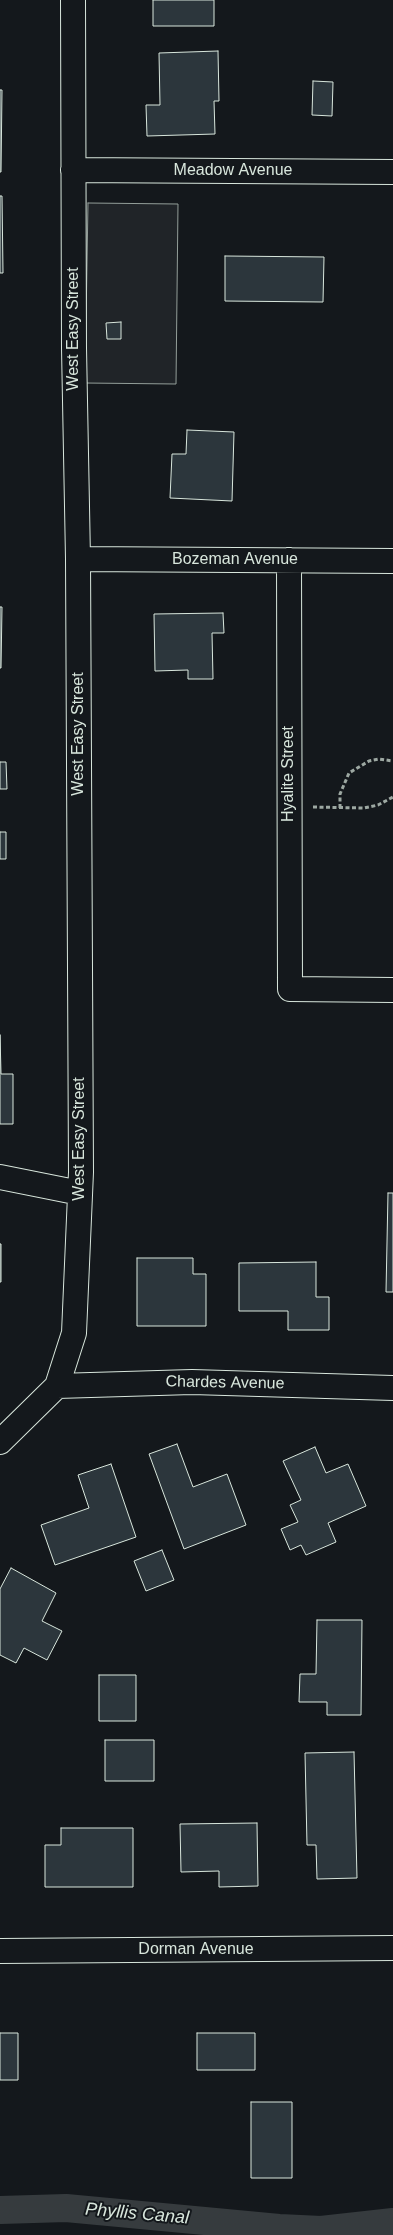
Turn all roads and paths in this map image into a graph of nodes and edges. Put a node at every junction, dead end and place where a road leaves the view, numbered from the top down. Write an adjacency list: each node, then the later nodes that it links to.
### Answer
1 (73, 0): 2 (street, West Easy Street)
2 (73, 170): 3 (street, Meadow Avenue); 4 (street, West Easy Street)
3 (393, 172)
4 (78, 559): 5 (street, Bozeman Avenue); 13 (street, West Easy Street)
5 (289, 560): 6 (street, Bozeman Avenue); 9 (street, Hyalite Street)
6 (393, 561)
7 (393, 762): 10 (path)
8 (393, 797): 10 (path)
9 (290, 807): 10 (path); 11 (street, Hyalite Street)
10 (340, 808)
11 (393, 990)
12 (0, 1177): 13 (street)
13 (80, 1193): 14 (street, West Easy Street)
14 (57, 1386): 15 (street, Chardes Avenue); 16 (street, West Easy Street)
15 (393, 1388)
16 (0, 1442)
17 (393, 1948): 18 (street, Dorman Avenue)
18 (0, 1951)

